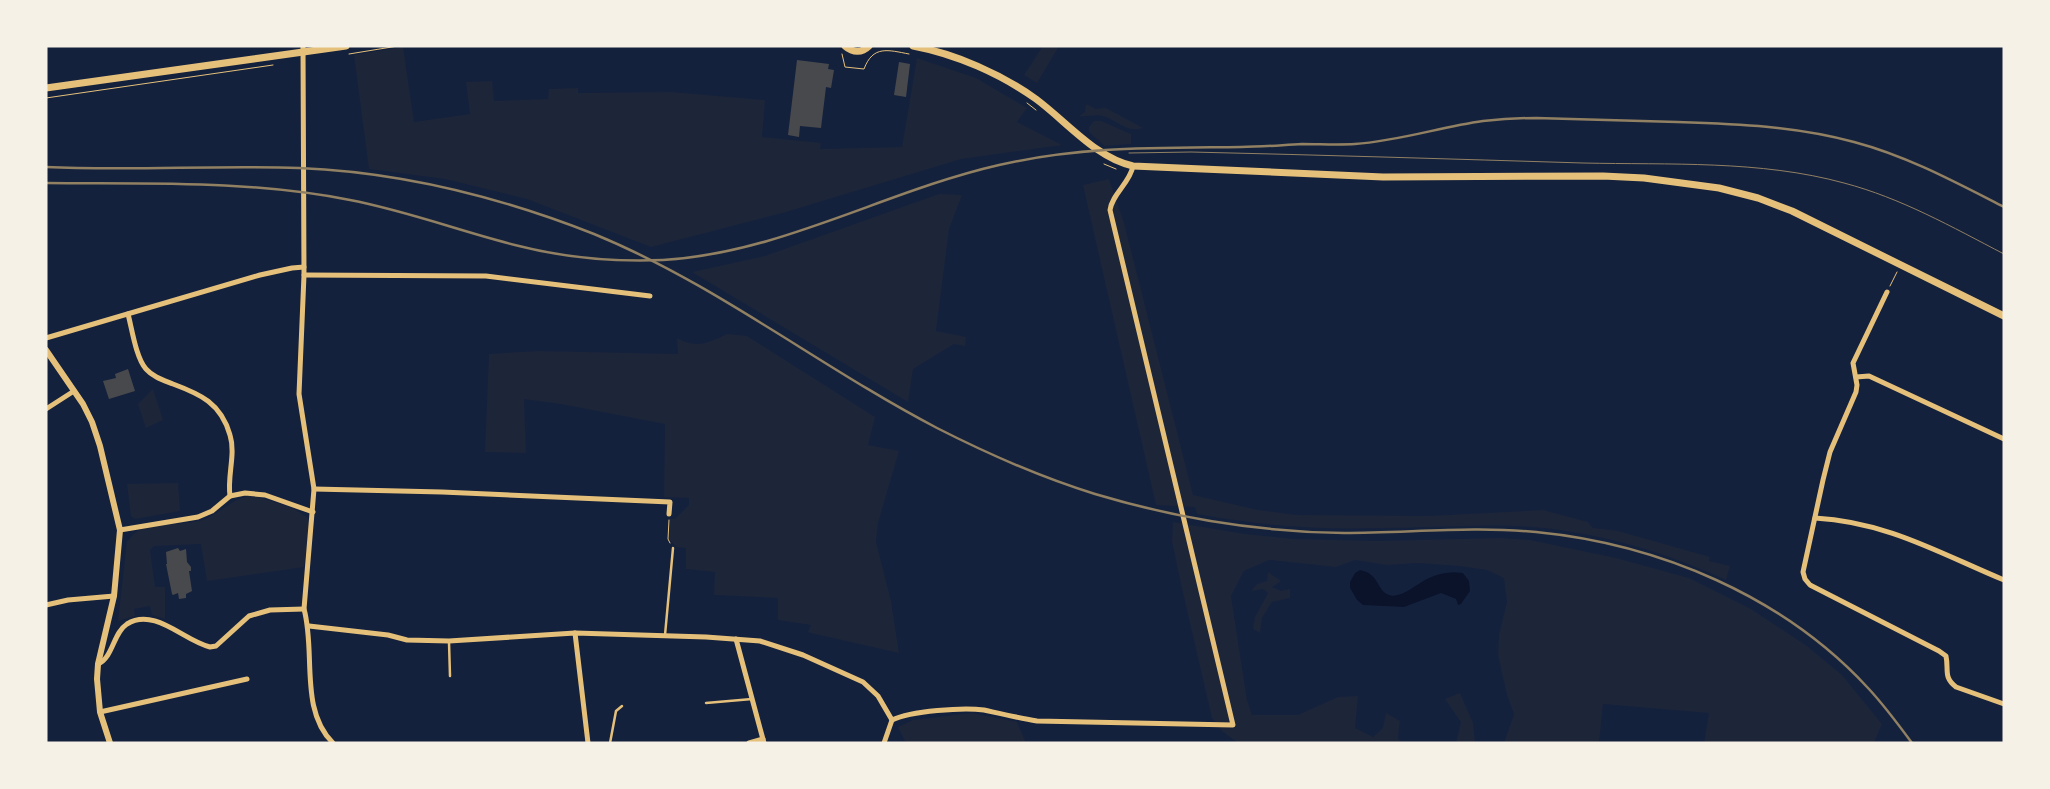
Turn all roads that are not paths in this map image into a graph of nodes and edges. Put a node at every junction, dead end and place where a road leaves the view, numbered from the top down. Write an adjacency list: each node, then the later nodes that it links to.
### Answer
1 (346, 46): 4 (main road)
2 (870, 46): 5 (main road)
3 (913, 46): 7 (main road)
4 (303, 49): 6 (main road); 8 (street)
5 (843, 50)
6 (46, 88)
7 (1133, 166): 13 (main road); 44 (street)
8 (304, 267): 9 (street); 12 (street)
9 (304, 275): 11 (street); 20 (street)
10 (1887, 292): 16 (street)
11 (650, 296)
12 (128, 314): 14 (street); 21 (street)
13 (2004, 316)
14 (46, 338)
15 (46, 350): 17 (street)
16 (1856, 377): 19 (street); 24 (street)
17 (74, 390): 18 (street); 25 (street)
18 (46, 409)
19 (2004, 439)
20 (314, 489): 22 (street); 23 (street)
21 (230, 496): 22 (street); 25 (street)
22 (313, 512): 30 (street)
23 (670, 514)
24 (1815, 518): 27 (street); 41 (street)
25 (120, 530): 28 (street)
26 (672, 548): 33 (lane)
27 (2004, 580)
28 (114, 596): 29 (street); 36 (street)
29 (46, 605)
30 (304, 609): 31 (street); 36 (street)
31 (309, 626): 35 (street); 47 (street)
32 (575, 633): 33 (street); 35 (street); 48 (street)
33 (665, 635): 34 (street)
34 (736, 639): 39 (street); 44 (street)
35 (449, 641): 37 (lane)
36 (98, 664): 43 (street)
37 (450, 676)
38 (247, 679): 43 (street)
39 (752, 699): 40 (lane); 45 (street)
40 (706, 703)
41 (2004, 704)
42 (622, 706): 49 (lane)
43 (100, 712): 46 (street)
44 (892, 720): 51 (street)
45 (764, 741): 50 (street)
46 (110, 743)
47 (333, 743)
48 (588, 743)
49 (610, 743)
50 (749, 743)
51 (884, 743)

